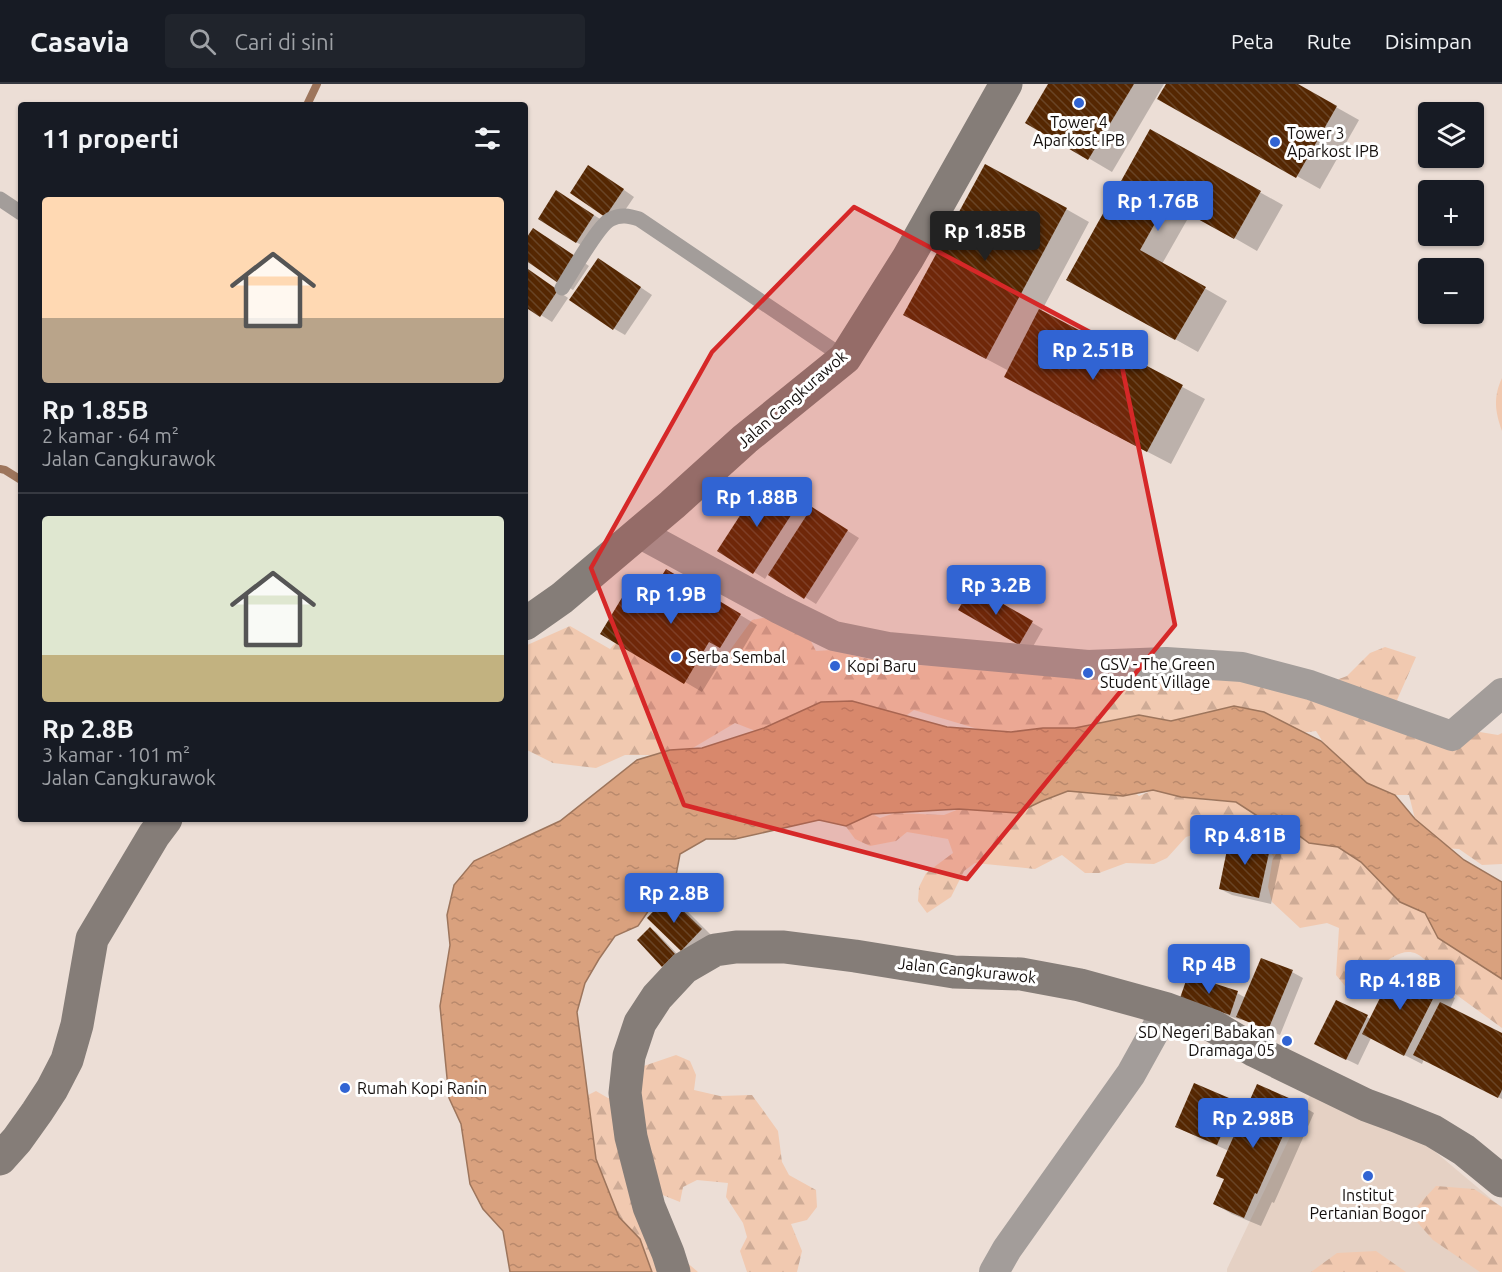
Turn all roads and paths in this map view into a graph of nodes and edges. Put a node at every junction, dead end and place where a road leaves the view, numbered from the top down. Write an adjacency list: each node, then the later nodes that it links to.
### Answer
1 (1006, 84): 5 (street, Jalan Cangkurawok)
2 (0, 199): 3 (lane)
3 (18, 211)
4 (562, 288): 5 (lane)
5 (845, 358): 6 (street, Jalan Cangkurawok)
6 (639, 533): 7 (street, Jalan Cangkurawok); 8 (street)
7 (528, 622)
8 (1502, 693)
9 (164, 822): 11 (street)
10 (1167, 1009): 12 (street, Jalan Cangkurawok); 13 (street, Jalan Cangkurawok); 14 (street)
11 (0, 1159)
12 (1502, 1181)
13 (674, 1272)
14 (994, 1272)

